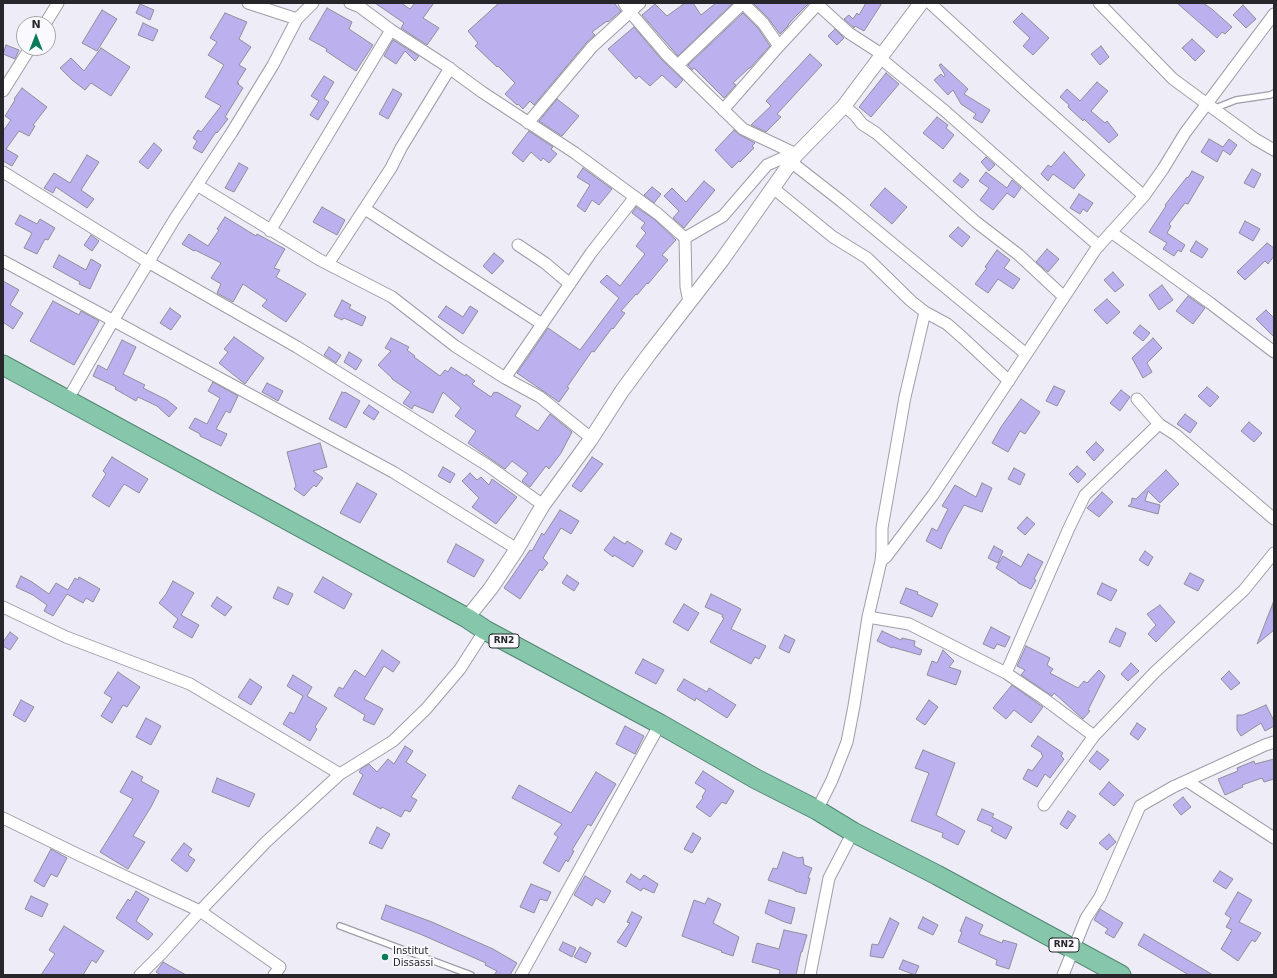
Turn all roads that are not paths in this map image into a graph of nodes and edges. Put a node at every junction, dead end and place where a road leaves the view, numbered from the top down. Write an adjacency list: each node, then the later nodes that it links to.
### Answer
1 (58, 3): 13 (street)
2 (248, 3): 14 (street)
3 (314, 3): 14 (street)
4 (350, 3): 15 (street)
5 (640, 3): 11 (street)
6 (743, 3): 16 (street); 19 (street)
7 (922, 3): 18 (street)
8 (930, 3): 32 (street)
9 (1099, 3): 24 (street)
10 (817, 4): 16 (street); 18 (street)
11 (627, 8): 19 (street); 26 (street)
12 (1274, 14): 24 (street)
13 (50, 16)
14 (297, 19): 30 (street)
15 (390, 30): 20 (street); 35 (street)
16 (779, 46): 25 (street)
17 (25, 56): 21 (street)
18 (881, 57): 23 (street); 39 (street)
19 (678, 65): 25 (street)
20 (450, 68): 26 (street); 34 (street)
21 (3, 91)
22 (1274, 93): 24 (lane)
23 (844, 106): 28 (street); 44 (street)
24 (1210, 107): 27 (street); 32 (street)
25 (723, 110): 28 (street)
26 (528, 122): 33 (street)
27 (1274, 150)
28 (794, 157): 31 (street); 37 (street); 50 (street)
29 (3, 172): 41 (street)
30 (197, 185): 35 (street); 41 (street)
31 (773, 188): 45 (street); 46 (street)
32 (1144, 196): 36 (street)
33 (635, 197): 37 (street); 43 (street)
34 (365, 209): 42 (street); 48 (street)
35 (270, 231): 42 (street)
36 (1112, 232): 39 (street); 49 (street)
37 (684, 238): 45 (street)
38 (518, 245): 43 (street)
39 (1099, 246): 44 (street)
40 (3, 261): 47 (street)
41 (148, 262): 47 (street); 58 (street)
42 (328, 264): 52 (street)
43 (570, 284): 48 (street)
44 (1064, 297): 50 (street)
45 (689, 302): 57 (street)
46 (925, 312): 53 (street); 62 (street)
47 (113, 320): 54 (street); 60 (street)
48 (542, 324): 52 (street)
49 (1274, 352)
50 (1026, 354): 53 (street)
51 (3, 365): 54 (highway, RN2)
52 (505, 378): 57 (street)
53 (1009, 381): 62 (street)
54 (68, 399): 65 (highway, RN2)
55 (1137, 399): 56 (street)
56 (1159, 424): 59 (street); 67 (street)
57 (592, 438): 58 (street)
58 (543, 505): 60 (street)
59 (1274, 519)
60 (517, 549): 65 (street)
61 (1274, 553): 69 (street)
62 (881, 561): 64 (street)
63 (3, 607): 71 (street)
64 (868, 617): 67 (street); 74 (street)
65 (467, 618): 66 (highway, RN2)
66 (485, 630): 68 (highway, RN2); 71 (street)
67 (1006, 673): 69 (street)
68 (660, 724): 74 (highway, RN2); 84 (street)
69 (1094, 736): 73 (street)
70 (1274, 742): 72 (street)
71 (340, 774): 78 (street)
72 (1187, 781): 77 (street); 80 (street)
73 (1044, 805)
74 (817, 810): 76 (highway, RN2)
75 (3, 818): 78 (street)
76 (853, 832): 80 (highway, RN2); 85 (street)
77 (1274, 838)
78 (200, 910): 81 (street); 82 (street)
79 (340, 926): 83 (lane)
80 (1073, 950): 86 (street); 87 (highway, RN2)
81 (140, 975)
82 (274, 975)
83 (471, 975)
84 (521, 975)
85 (810, 975)
86 (1063, 975)
87 (1121, 975)

